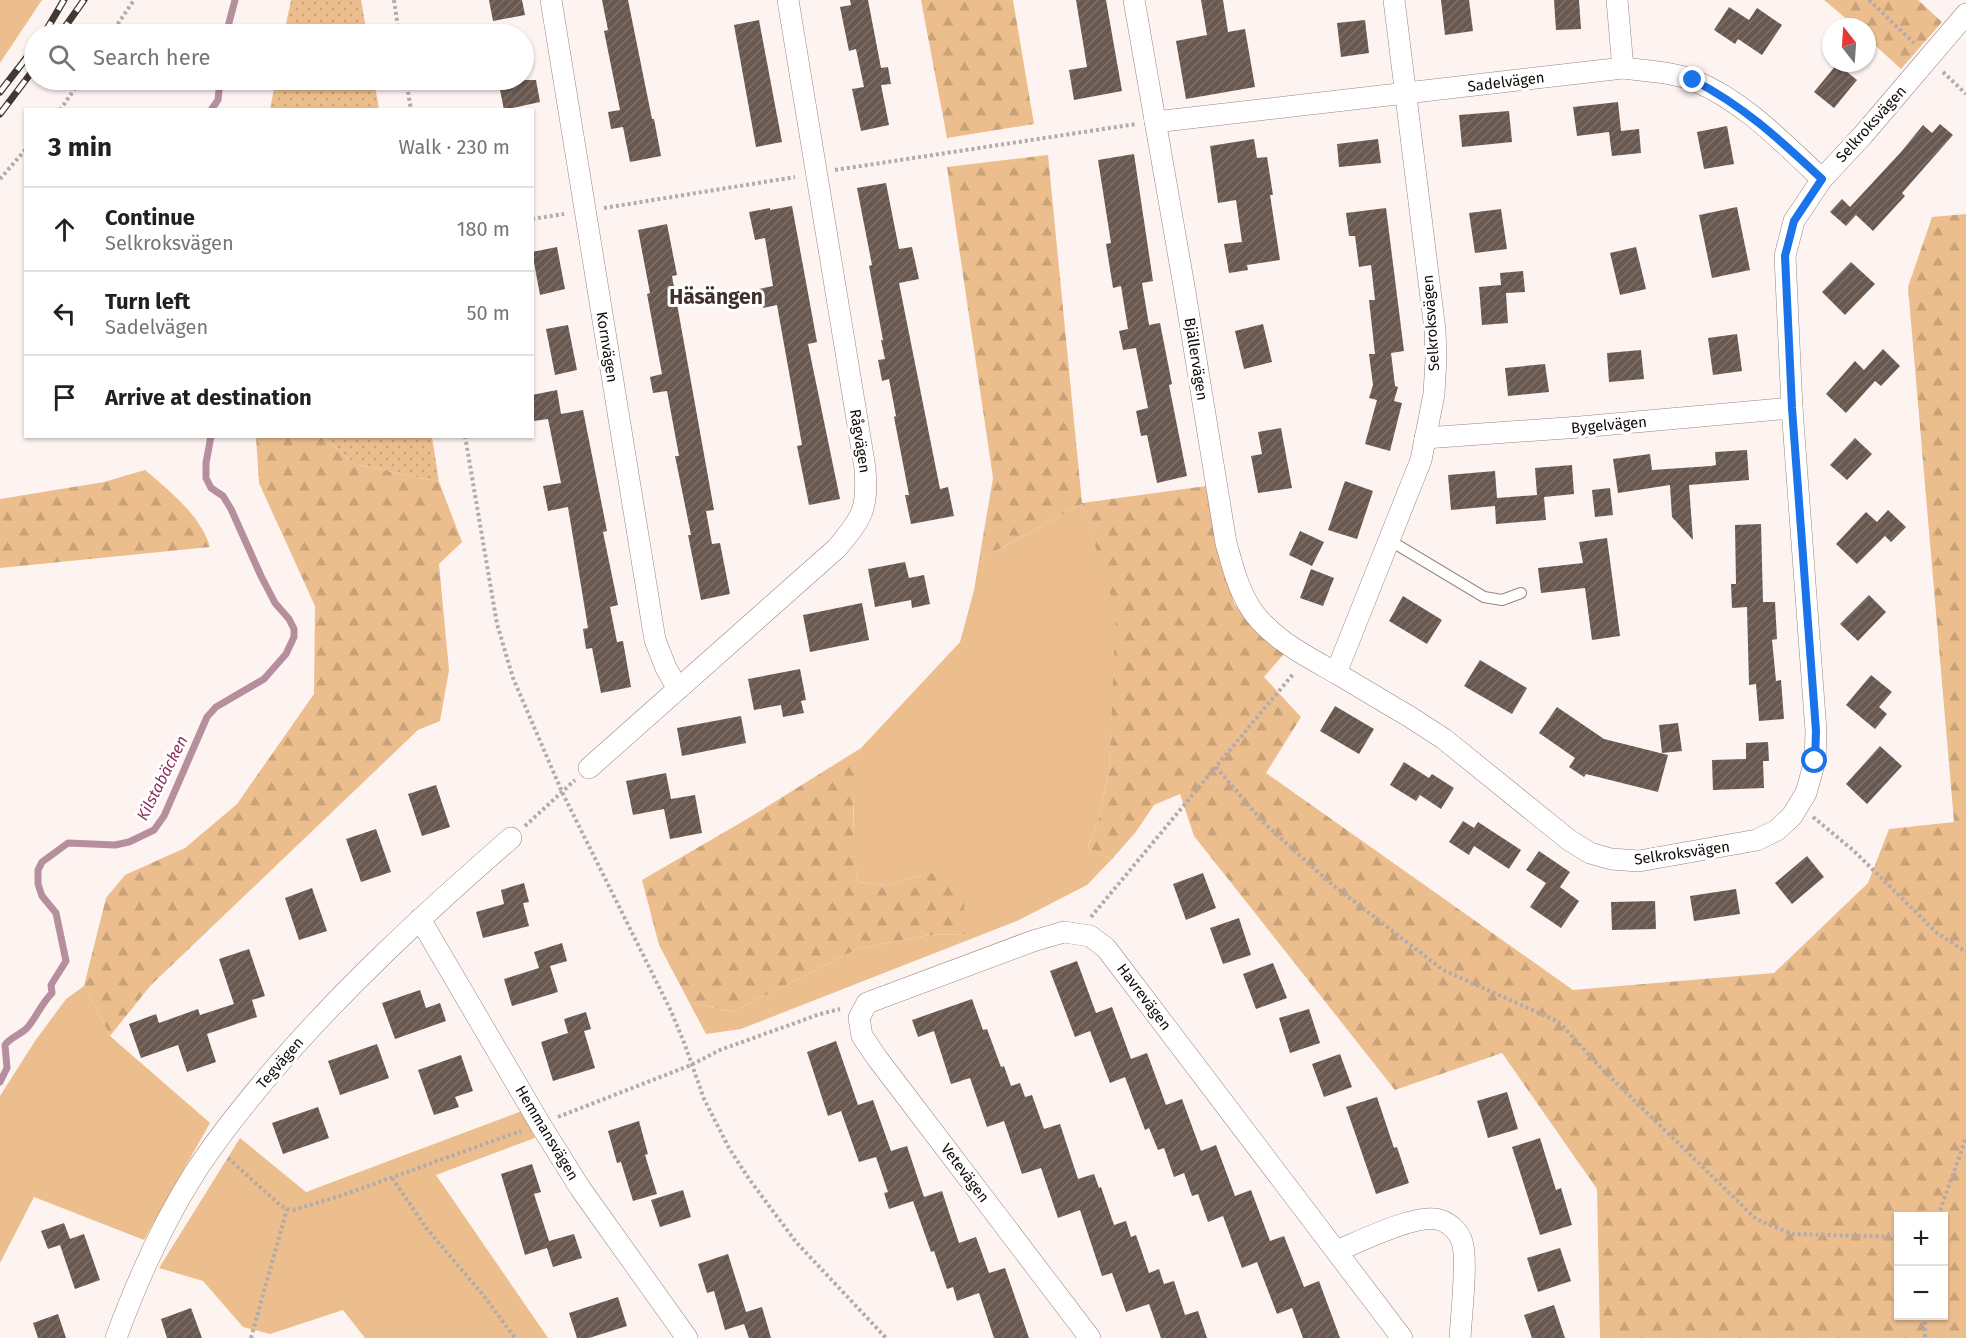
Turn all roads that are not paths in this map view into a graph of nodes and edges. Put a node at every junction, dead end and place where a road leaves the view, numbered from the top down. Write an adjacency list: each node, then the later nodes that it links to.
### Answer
1 (551, 0): 16 (street, Kornvägen)
2 (788, 0): 16 (street, Rågvägen)
3 (1134, 0): 9 (street, Bjällervägen)
4 (1394, 0): 8 (street, Selkroksvägen)
5 (1617, 0): 7 (street)
6 (1966, 14): 10 (street, Selkroksvägen)
7 (1623, 68): 8 (street, Sadelvägen); 10 (street, Sadelvägen)
8 (1406, 94): 9 (street, Sadelvägen); 12 (street, Selkroksvägen)
9 (1155, 122): 15 (street, Bjällervägen)
10 (1822, 179): 11 (street, Selkroksvägen)
11 (1792, 408): 12 (street, Bygelvägen); 15 (street, Selkroksvägen)
12 (1425, 438): 13 (street, Selkroksvägen)
13 (1389, 540): 14 (lane); 15 (street, Selkroksvägen)
14 (1521, 593)
15 (1336, 673)
16 (678, 689): 17 (street, Rågvägen)
17 (589, 768)
18 (511, 838): 19 (street, Tegvägen)
19 (420, 920): 22 (street, Tegvägen); 23 (street, Hemmansvägen)
20 (867, 1003): 21 (street, Havrevägen); 24 (street, Vetevägen)
21 (1336, 1251): 25 (street, Havrevägen); 26 (street)
22 (116, 1338)
23 (687, 1338)
24 (1090, 1338)
25 (1402, 1338)
26 (1460, 1338)

